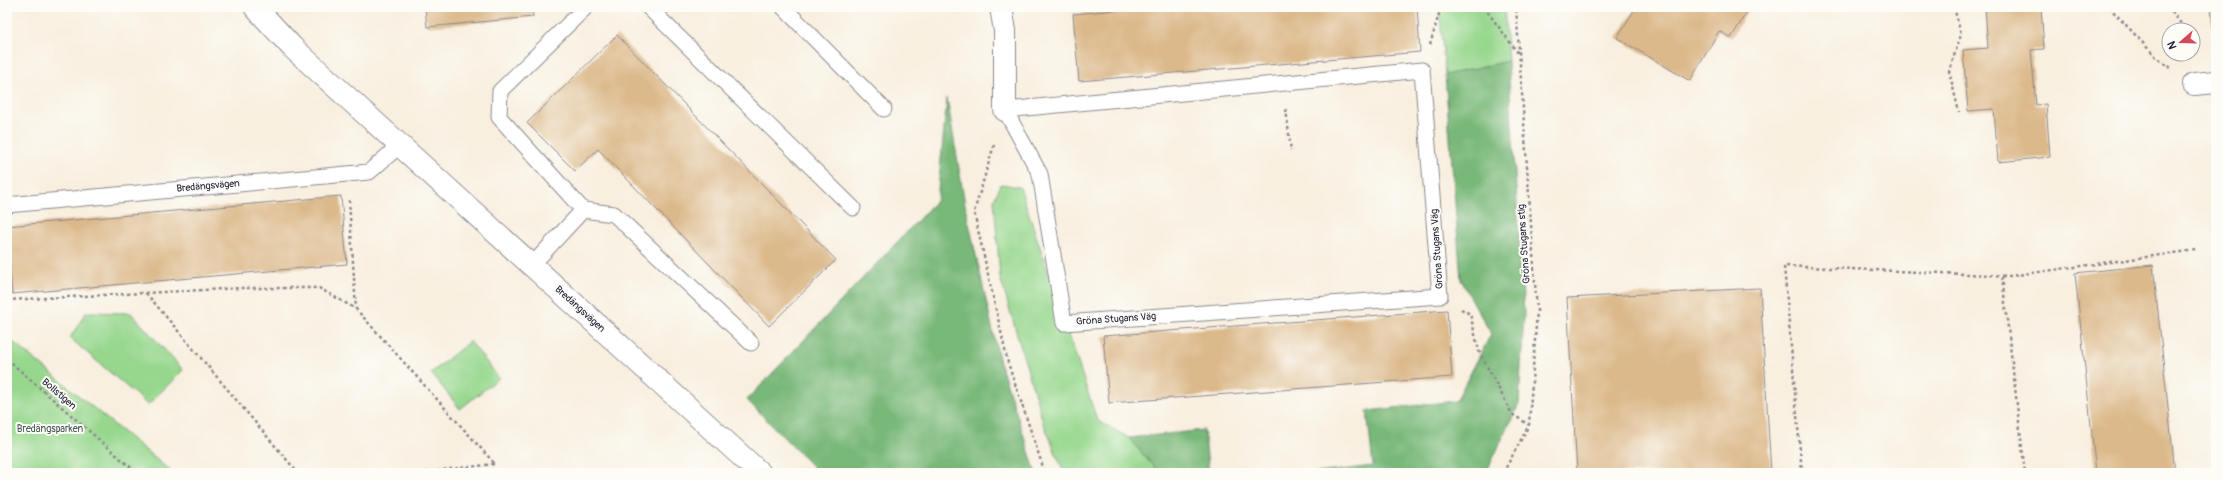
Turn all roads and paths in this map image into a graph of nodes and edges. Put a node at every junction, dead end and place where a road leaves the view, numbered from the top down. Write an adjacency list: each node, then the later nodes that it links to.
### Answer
1 (255, 7): 21 (street, Bredängsvägen)
2 (586, 7): 25 (lane)
3 (648, 7): 24 (lane)
4 (783, 7): 18 (lane)
5 (1001, 7): 19 (street, Gröna Stugans Väg)
6 (1441, 7): 14 (path)
7 (1484, 7): 13 (path)
8 (1516, 7): 13 (path, Gröna Stugans stig)
9 (1954, 7): 20 (path)
10 (2109, 7): 17 (path)
11 (2168, 7): 12 (path)
12 (2180, 22)
13 (1519, 54): 36 (path, Gröna Stugans stig)
14 (1422, 70): 16 (lane); 31 (lane, Gröna Stugans Väg)
15 (2216, 82): 17 (street)
16 (1284, 83): 19 (lane); 22 (path)
17 (2194, 84)
18 (884, 109)
19 (1005, 110): 31 (lane, Gröna Stugans Väg); 41 (path)
20 (1959, 112)
21 (400, 145): 23 (lane, Bredängsvägen); 28 (street, Bredängsvägen)
22 (1290, 151)
23 (7, 205)
24 (853, 208)
25 (583, 210): 28 (lane); 34 (lane)
26 (350, 220): 33 (path)
27 (2196, 250): 43 (path)
28 (532, 265): 40 (street, Bredängsvägen)
29 (2002, 277): 44 (path)
30 (146, 293): 32 (path); 33 (path); 38 (path)
31 (1440, 296): 36 (path)
32 (7, 300)
33 (356, 309): 39 (path)
34 (750, 343)
35 (7, 360): 37 (path, Bollstigen)
36 (1529, 426): 42 (path, Gröna Stugans stig)
37 (136, 473)
38 (298, 473)
39 (414, 473)
40 (760, 473)
41 (1045, 473)
42 (1503, 473)
43 (1802, 473)
44 (2025, 473)

